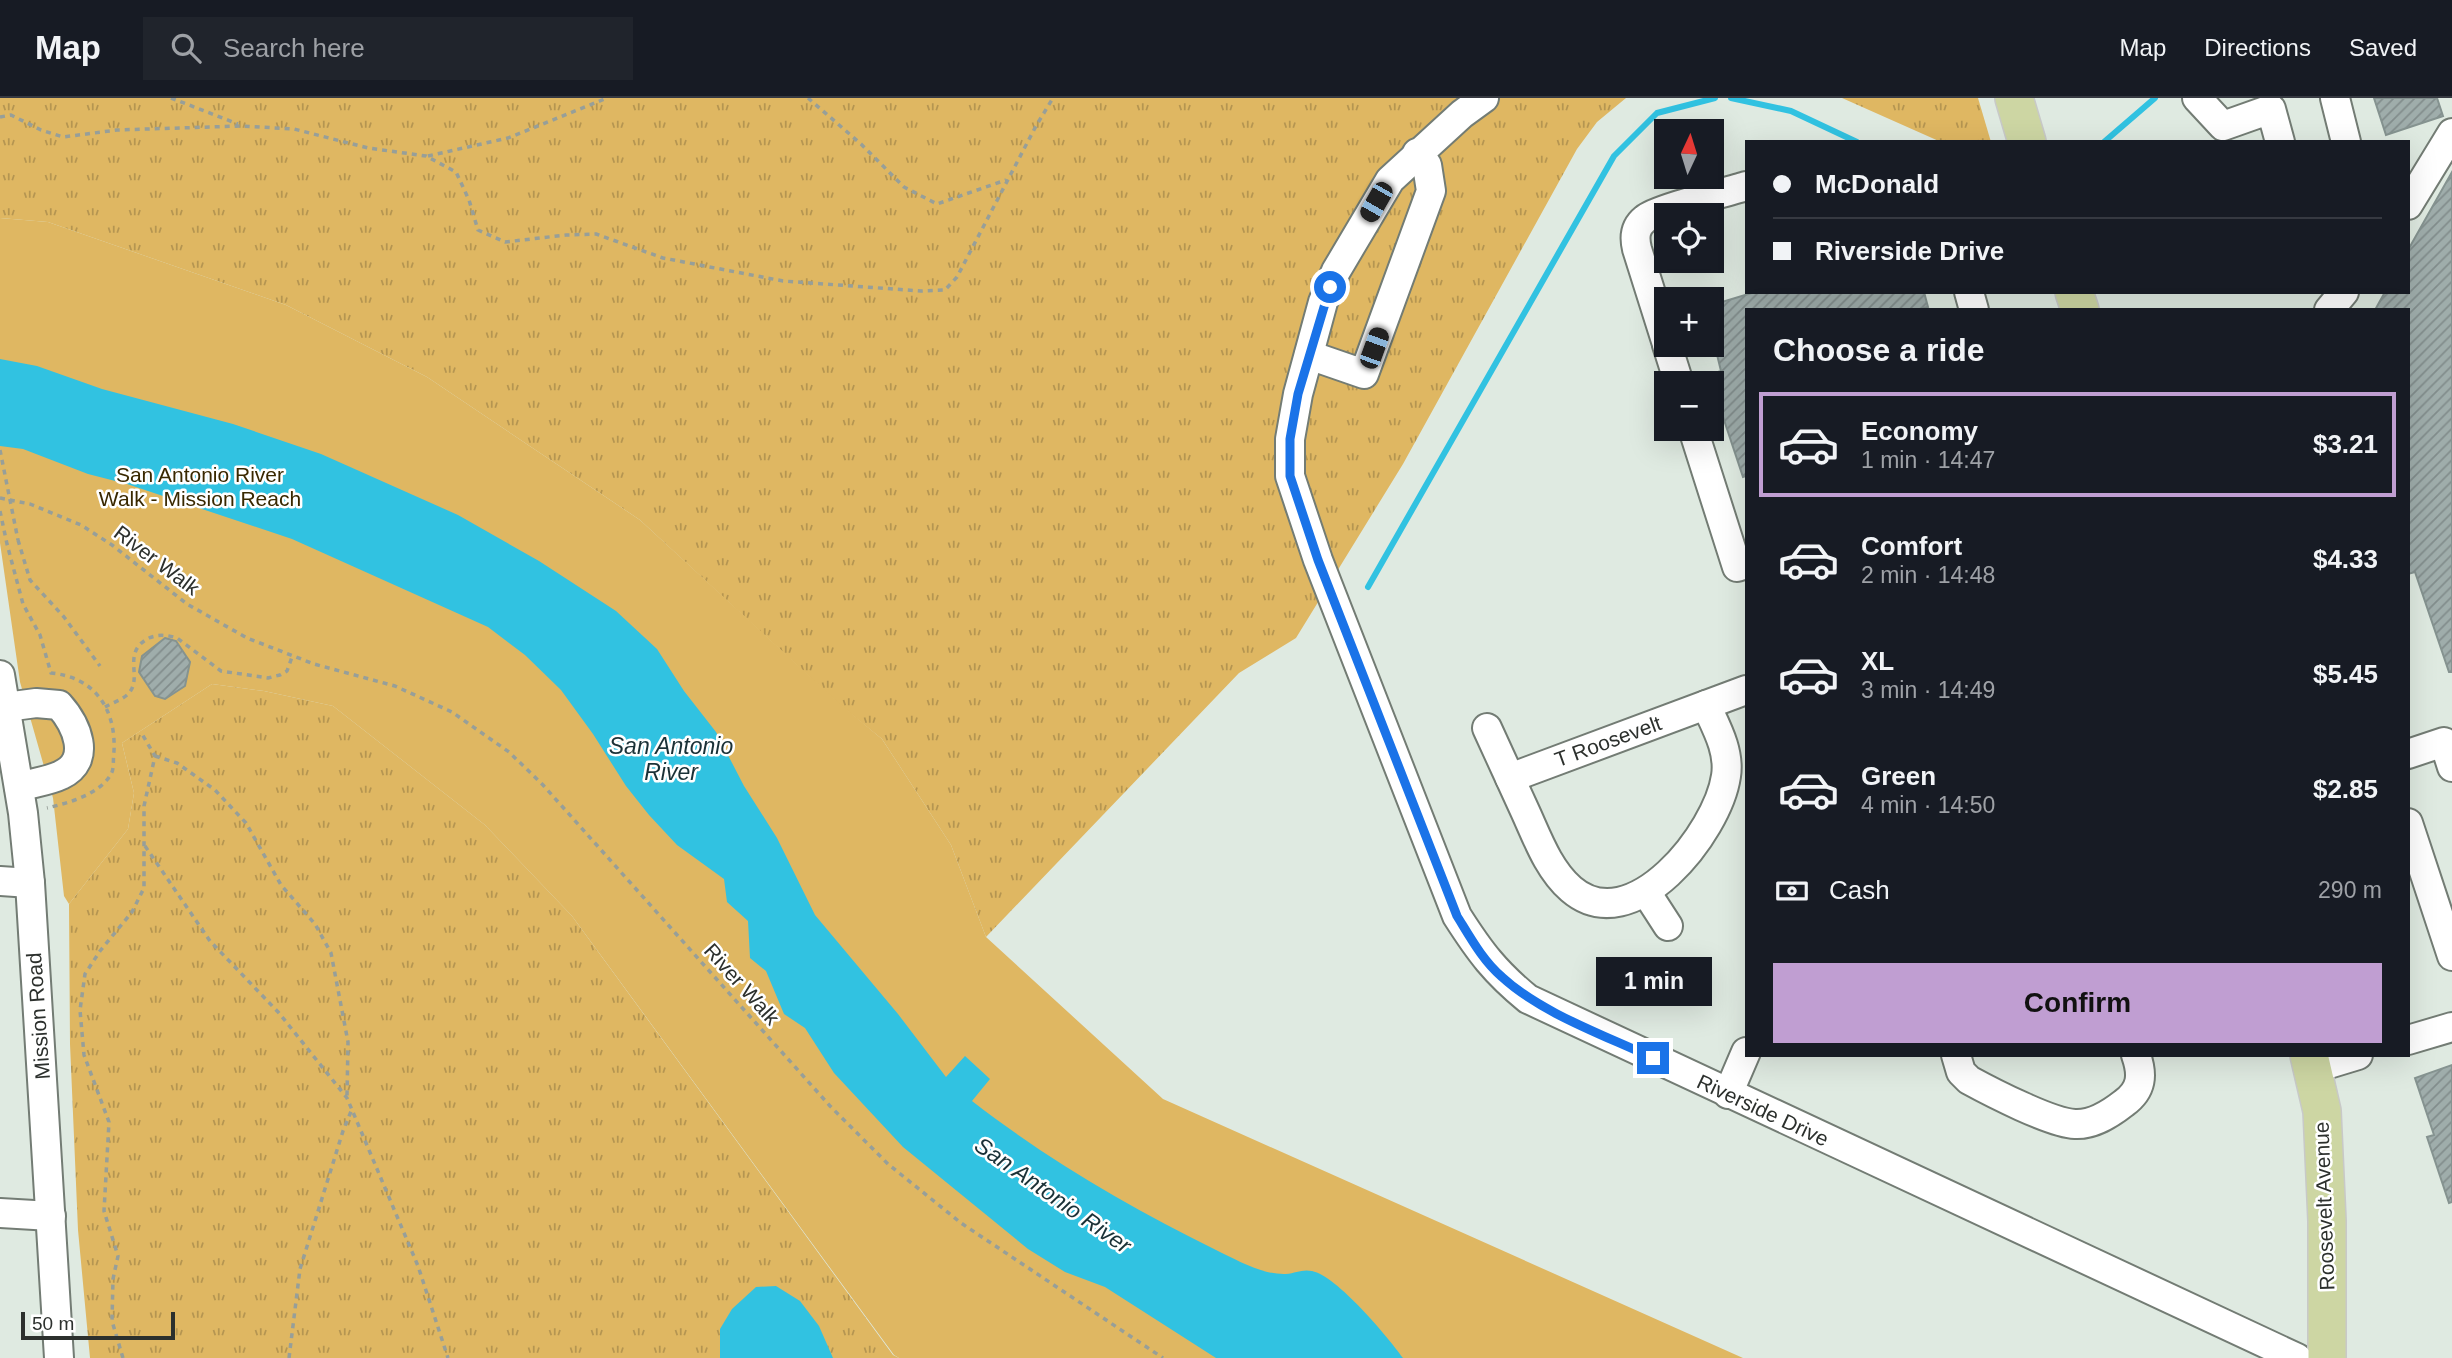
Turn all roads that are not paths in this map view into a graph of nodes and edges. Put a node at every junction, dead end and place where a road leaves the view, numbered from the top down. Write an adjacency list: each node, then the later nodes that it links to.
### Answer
1 (1484, 98): 9 (street, Riverside Drive)
2 (2014, 98): 6 (main road)
3 (2335, 98): 8 (street)
4 (2198, 100): 7 (street)
5 (2452, 133): 11 (street)
6 (2026, 140)
7 (2279, 140)
8 (2346, 140)
9 (1417, 153): 15 (street, Riverside Drive); 15 (street)
10 (1745, 186): 13 (street)
11 (2410, 202)
12 (2342, 294): 14 (street)
13 (1654, 302)
14 (2331, 308)
15 (1309, 355): 41 (street, Riverside Drive)
16 (1697, 441): 17 (street)
17 (1745, 564)
18 (0, 675): 21 (street, Mission Road)
19 (1745, 690): 20 (street, T Roosevelt)
20 (1706, 705): 25 (street); 26 (street, T Roosevelt)
21 (6, 707): 27 (street, Mission Road); 27 (street)
22 (1487, 728): 26 (street)
23 (2410, 753): 24 (street)
24 (2452, 766)
25 (1737, 772): 31 (street)
26 (1510, 778): 31 (street)
27 (19, 787): 30 (street, Mission Road)
28 (2410, 829): 33 (street)
29 (0, 881): 30 (street)
30 (30, 883): 43 (street, Mission Road)
31 (1646, 892): 32 (street)
32 (1668, 926)
33 (2452, 956)
34 (2452, 1027): 35 (street)
35 (2410, 1039)
36 (1745, 1054): 41 (street)
37 (1957, 1057): 38 (street)
38 (2137, 1057)
39 (2345, 1057): 40 (street)
40 (2311, 1062): 46 (main road, Roosevelt Avenue)
41 (1728, 1094): 45 (street, Riverside Drive)
42 (0, 1213): 43 (street)
43 (51, 1216): 44 (street, Mission Road)
44 (58, 1358)
45 (2297, 1358)
46 (2327, 1358)

